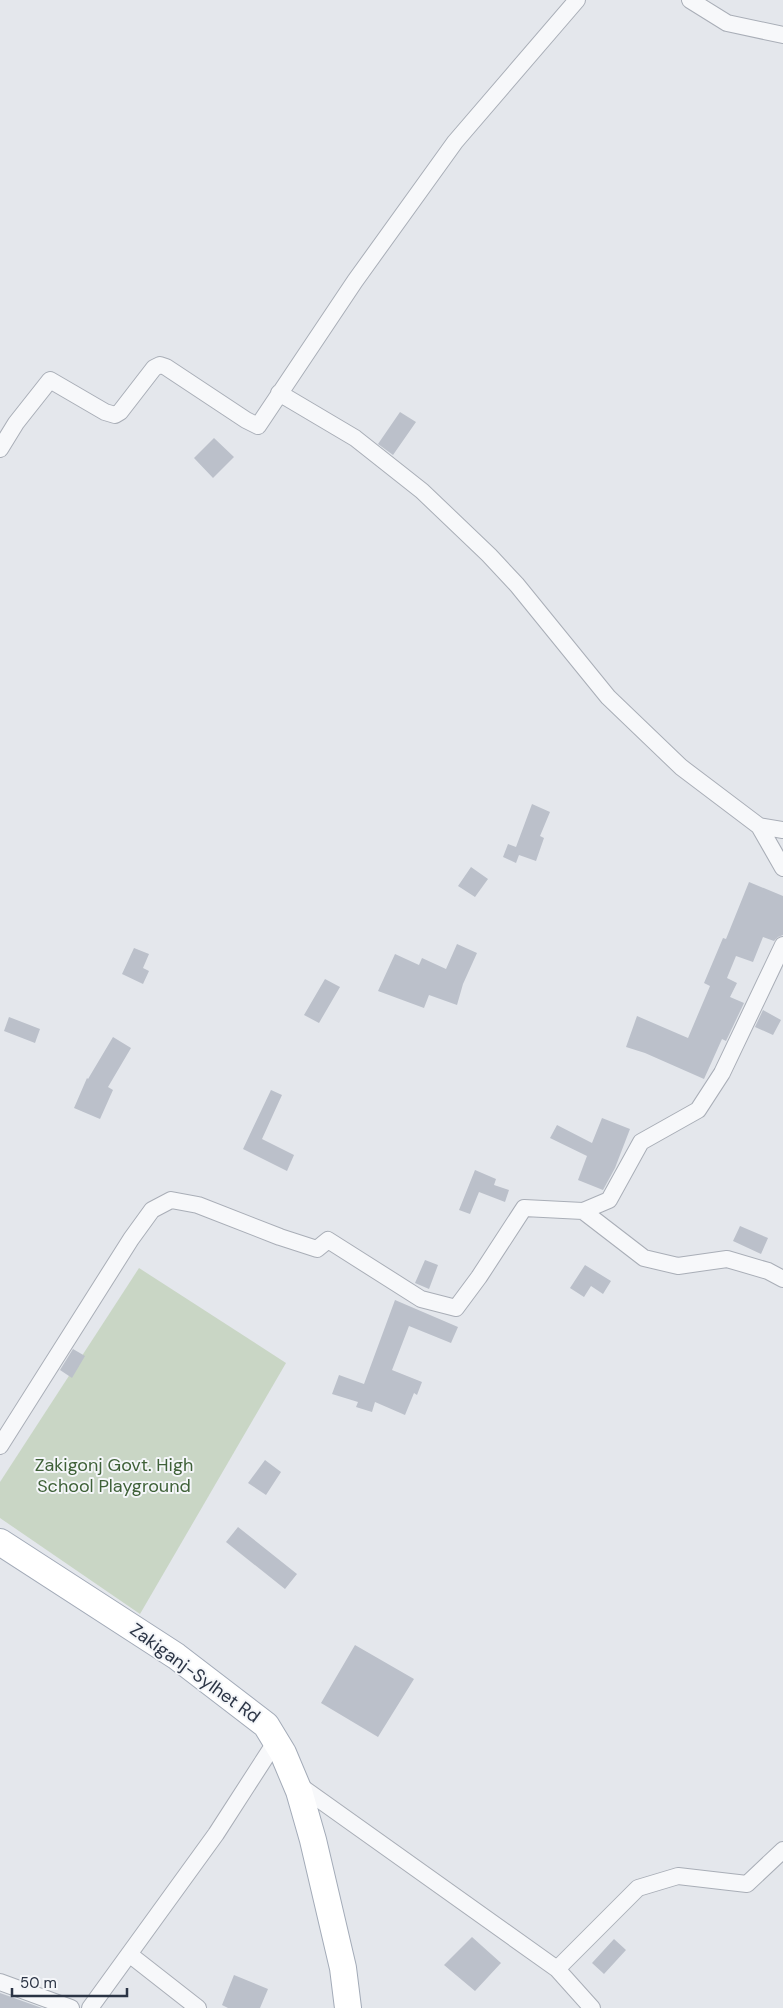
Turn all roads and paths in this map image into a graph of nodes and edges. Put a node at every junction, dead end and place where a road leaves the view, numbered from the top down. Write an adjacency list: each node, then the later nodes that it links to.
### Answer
1 (577, 0): 4 (street)
2 (690, 0): 3 (street)
3 (783, 36)
4 (279, 393): 5 (street); 6 (street)
5 (0, 449)
6 (760, 826): 7 (street); 8 (street)
7 (783, 830)
8 (783, 868)
9 (783, 945): 10 (street)
10 (583, 1211): 11 (street); 12 (street)
11 (783, 1280)
12 (0, 1446)
13 (0, 1542): 14 (main road, Zakiganj-Sylhet Rd)
14 (276, 1741): 15 (main road, Zakiganj-Sylhet Rd); 17 (street)
15 (296, 1783): 18 (street); 23 (main road, Zakiganj-Sylhet Rd)
16 (783, 1850): 18 (street)
17 (129, 1954): 21 (street); 22 (street)
18 (557, 1969): 24 (street)
19 (0, 1982): 20 (street)
20 (71, 2008)
21 (90, 2008)
22 (198, 2008)
23 (348, 2008)
24 (592, 2008)

